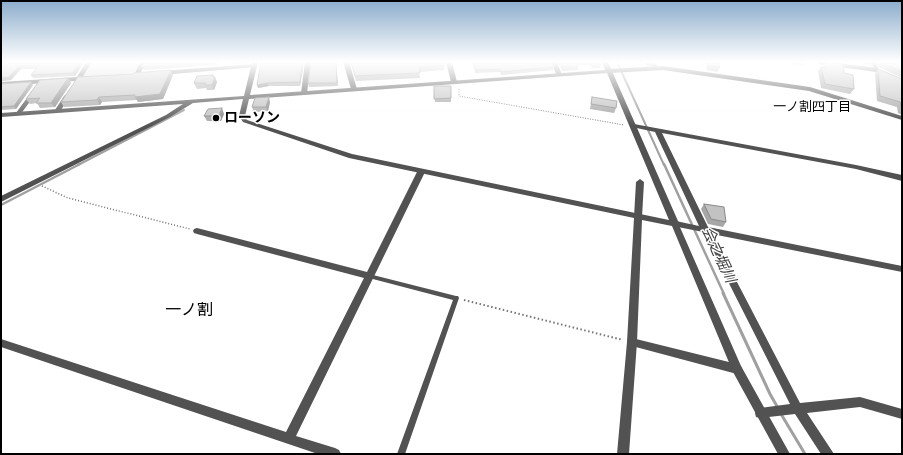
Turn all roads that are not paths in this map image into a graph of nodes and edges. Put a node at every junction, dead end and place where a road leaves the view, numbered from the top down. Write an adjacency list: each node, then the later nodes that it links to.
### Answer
1 (11, 83): 9 (street)
2 (39, 83): 16 (street)
3 (250, 83): 13 (street)
4 (305, 83): 12 (street)
5 (352, 83): 10 (street)
6 (440, 83): 10 (street)
7 (618, 83): 19 (street)
8 (775, 83): 18 (street)
9 (1, 84)
10 (354, 90): 12 (street)
11 (70, 91): 15 (street)
12 (304, 93): 13 (street)
13 (246, 97): 14 (street); 21 (street)
14 (192, 101): 15 (street); 24 (street)
15 (58, 110): 16 (street)
16 (18, 114): 17 (street)
17 (1, 115)
18 (902, 118)
19 (634, 126): 20 (street); 26 (street)
20 (657, 130): 22 (street); 27 (street)
21 (421, 172): 25 (street); 30 (street)
22 (902, 178)
23 (640, 182): 25 (street)
24 (1, 199)
25 (638, 217): 26 (street); 31 (street)
26 (676, 224): 27 (street); 33 (street)
27 (705, 229): 29 (street); 34 (street)
28 (197, 231): 30 (street)
29 (902, 269)
30 (369, 276): 37 (street); 39 (lane)
31 (632, 342): 33 (street); 40 (street)
32 (1, 343): 37 (street)
33 (737, 369): 35 (street)
34 (794, 408): 35 (street); 36 (street); 42 (street)
35 (760, 413): 41 (street)
36 (902, 414)
37 (289, 439): 38 (street)
38 (335, 454)
39 (402, 454)
40 (624, 454)
41 (784, 454)
42 (828, 454)

